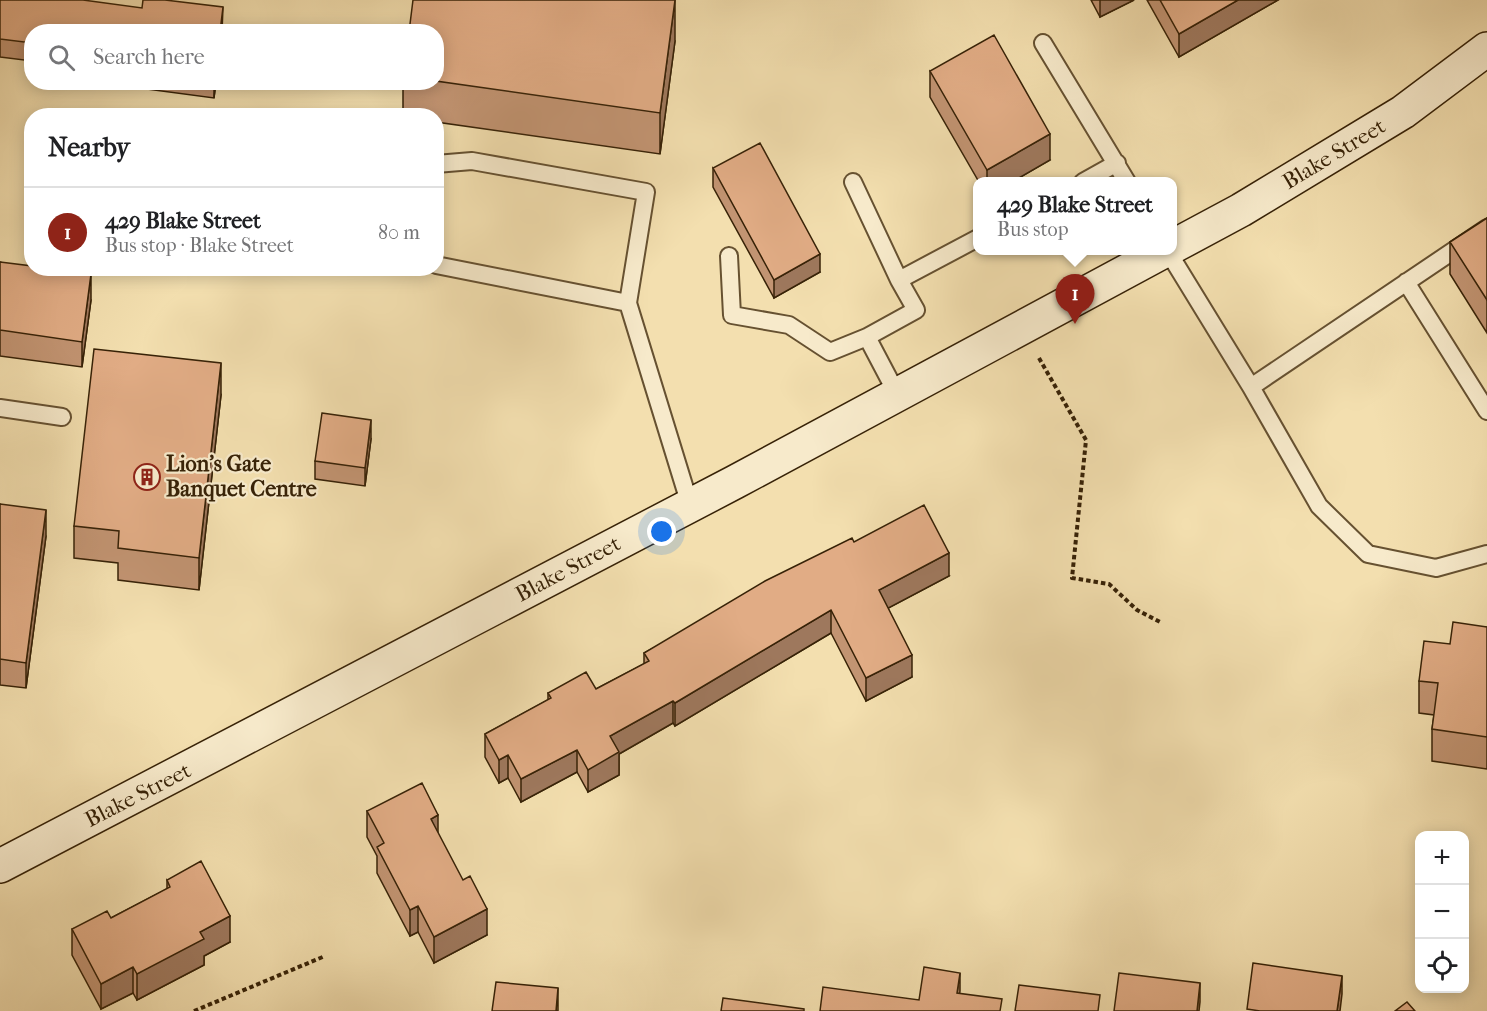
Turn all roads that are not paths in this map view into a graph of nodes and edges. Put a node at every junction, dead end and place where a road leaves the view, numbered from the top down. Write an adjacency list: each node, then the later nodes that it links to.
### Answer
1 (1043, 43): 3 (lane)
2 (1487, 49): 10 (main road, Blake Street)
3 (1117, 163): 5 (lane); 6 (lane)
4 (444, 164): 17 (lane)
5 (1092, 177)
6 (1124, 177)
7 (853, 182): 15 (lane)
8 (1487, 228): 16 (lane)
9 (973, 241): 15 (lane)
10 (1177, 245)
11 (1158, 255): 20 (main road, Blake Street)
12 (1170, 255): 19 (lane)
13 (729, 256): 18 (lane)
14 (444, 267): 17 (lane)
15 (899, 280): 18 (lane)
16 (1406, 282): 19 (lane); 22 (lane)
17 (628, 303): 24 (lane)
18 (867, 337): 20 (lane)
19 (1251, 387): 25 (lane)
20 (897, 394): 24 (main road, Blake Street)
21 (0, 408): 23 (lane)
22 (1487, 411)
23 (62, 417)
24 (690, 505): 26 (main road, Blake Street)
25 (1487, 554)
26 (1, 861)

